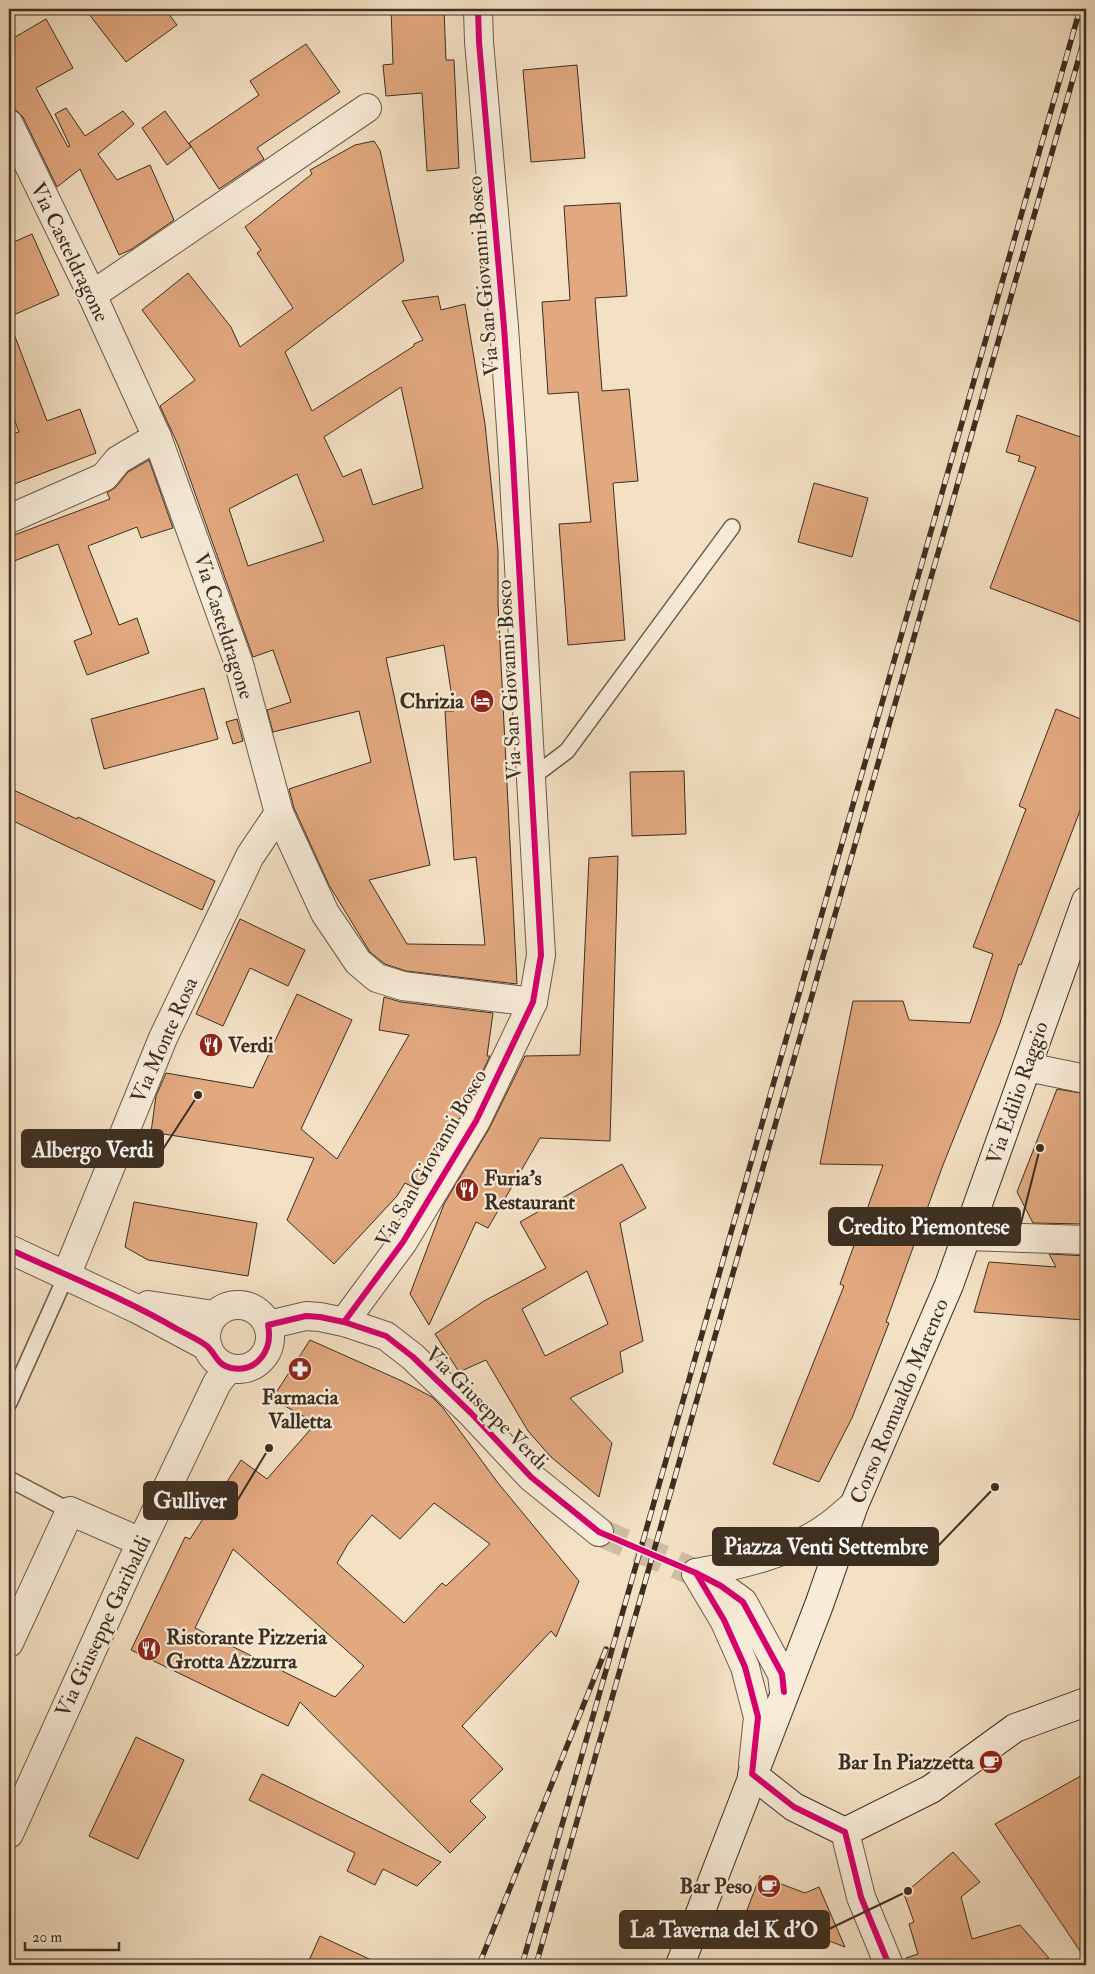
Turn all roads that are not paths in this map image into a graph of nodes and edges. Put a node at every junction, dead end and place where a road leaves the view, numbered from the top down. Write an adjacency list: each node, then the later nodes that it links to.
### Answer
1 (478, 9): 8 (street, Via San Giovanni Bosco)
2 (367, 108): 4 (street)
3 (9, 124): 4 (street, Via Casteldragone)
4 (92, 295): 5 (street, Via Casteldragone)
5 (156, 437): 6 (street); 9 (street, Via Casteldragone)
6 (9, 519)
7 (732, 526): 8 (lane)
8 (531, 778): 11 (street, Via San Giovanni Bosco)
9 (279, 813): 11 (street, Via Casteldragone); 17 (street, Via Monte Rosa)
10 (1086, 901): 12 (street, Via Edilio Raggio)
11 (533, 1002): 20 (street, Via San Giovanni Bosco)
12 (1027, 1067): 13 (street); 14 (street, Via Edilio Raggio)
13 (1086, 1079)
14 (966, 1236): 15 (street); 18 (street, Via Edilio Raggio)
15 (1086, 1240)
16 (9, 1249): 17 (street)
17 (66, 1276): 19 (street); 25 (lane)
18 (949, 1285): 27 (street, Corso Romualdo Marenco)
19 (118, 1299): 21 (street); 23 (street)
20 (351, 1312): 22 (street, Via Giuseppe Verdi); 29 (street, Via Giuseppe Verdi)
21 (214, 1315): 22 (street); 23 (street)
22 (268, 1326): 24 (street)
23 (208, 1347): 24 (street)
24 (229, 1368): 30 (street, Via Giuseppe Garibaldi)
25 (9, 1403)
26 (9, 1479): 28 (lane)
27 (854, 1505): 31 (street); 33 (street, Corso Romualdo Marenco)
28 (70, 1511): 30 (street); 32 (street)
29 (598, 1532)
30 (142, 1542): 37 (street, Via Giuseppe Garibaldi)
31 (696, 1573): 33 (street); 35 (street)
32 (9, 1643)
33 (784, 1692): 35 (street, Corso Romualdo Marenco)
34 (1086, 1702): 36 (street)
35 (752, 1774): 36 (street); 38 (street, Corso Romualdo Marenco)
36 (845, 1832): 39 (street)
37 (9, 1834)
38 (680, 1965)
39 (889, 1965)

